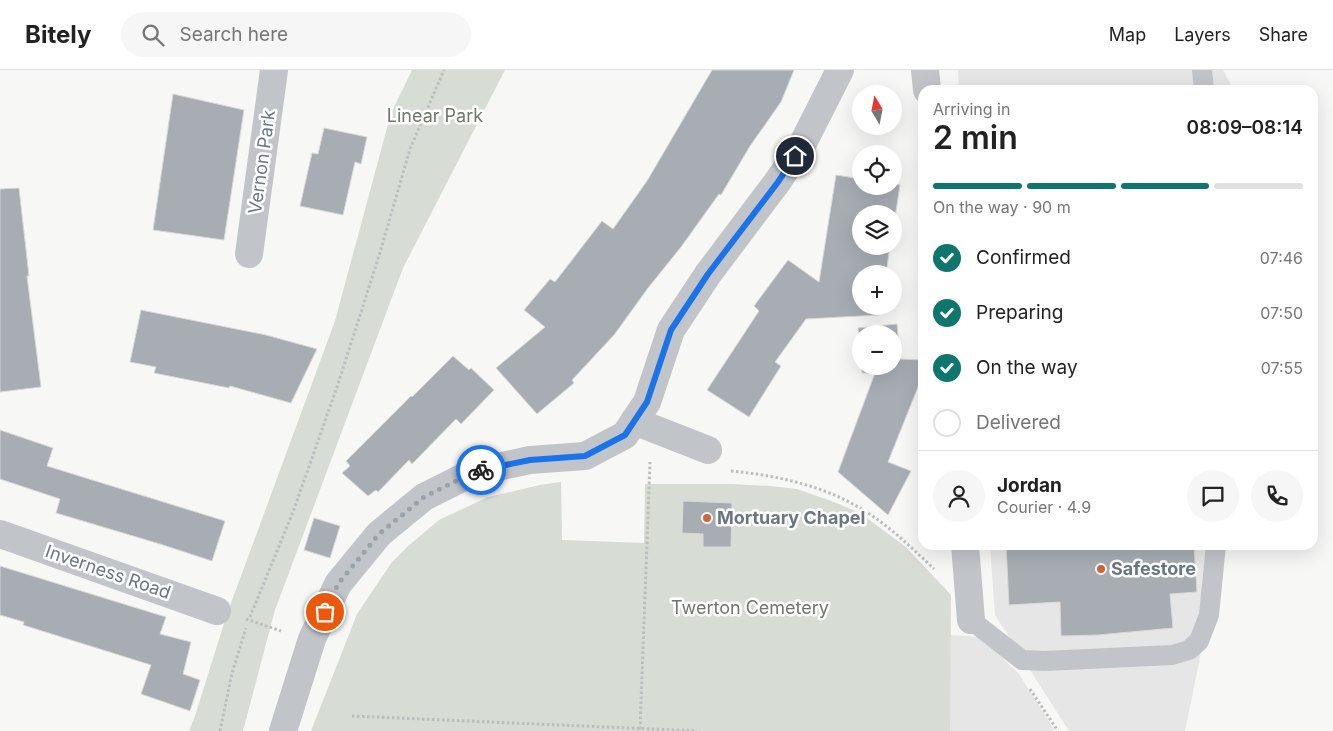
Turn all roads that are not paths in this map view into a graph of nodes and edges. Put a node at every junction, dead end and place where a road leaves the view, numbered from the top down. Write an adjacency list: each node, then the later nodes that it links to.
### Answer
1 (274, 70): 7 (street, Vernon Park)
2 (840, 70): 8 (street)
3 (925, 70): 5 (street)
4 (1202, 70): 6 (lane)
5 (926, 85)
6 (1204, 85)
7 (249, 254)
8 (634, 421): 9 (street); 15 (street)
9 (708, 450)
10 (0, 534): 13 (street, Inverness Road)
11 (965, 550): 14 (street)
12 (1216, 550): 14 (lane)
13 (217, 611)
14 (971, 620)
15 (283, 731)

